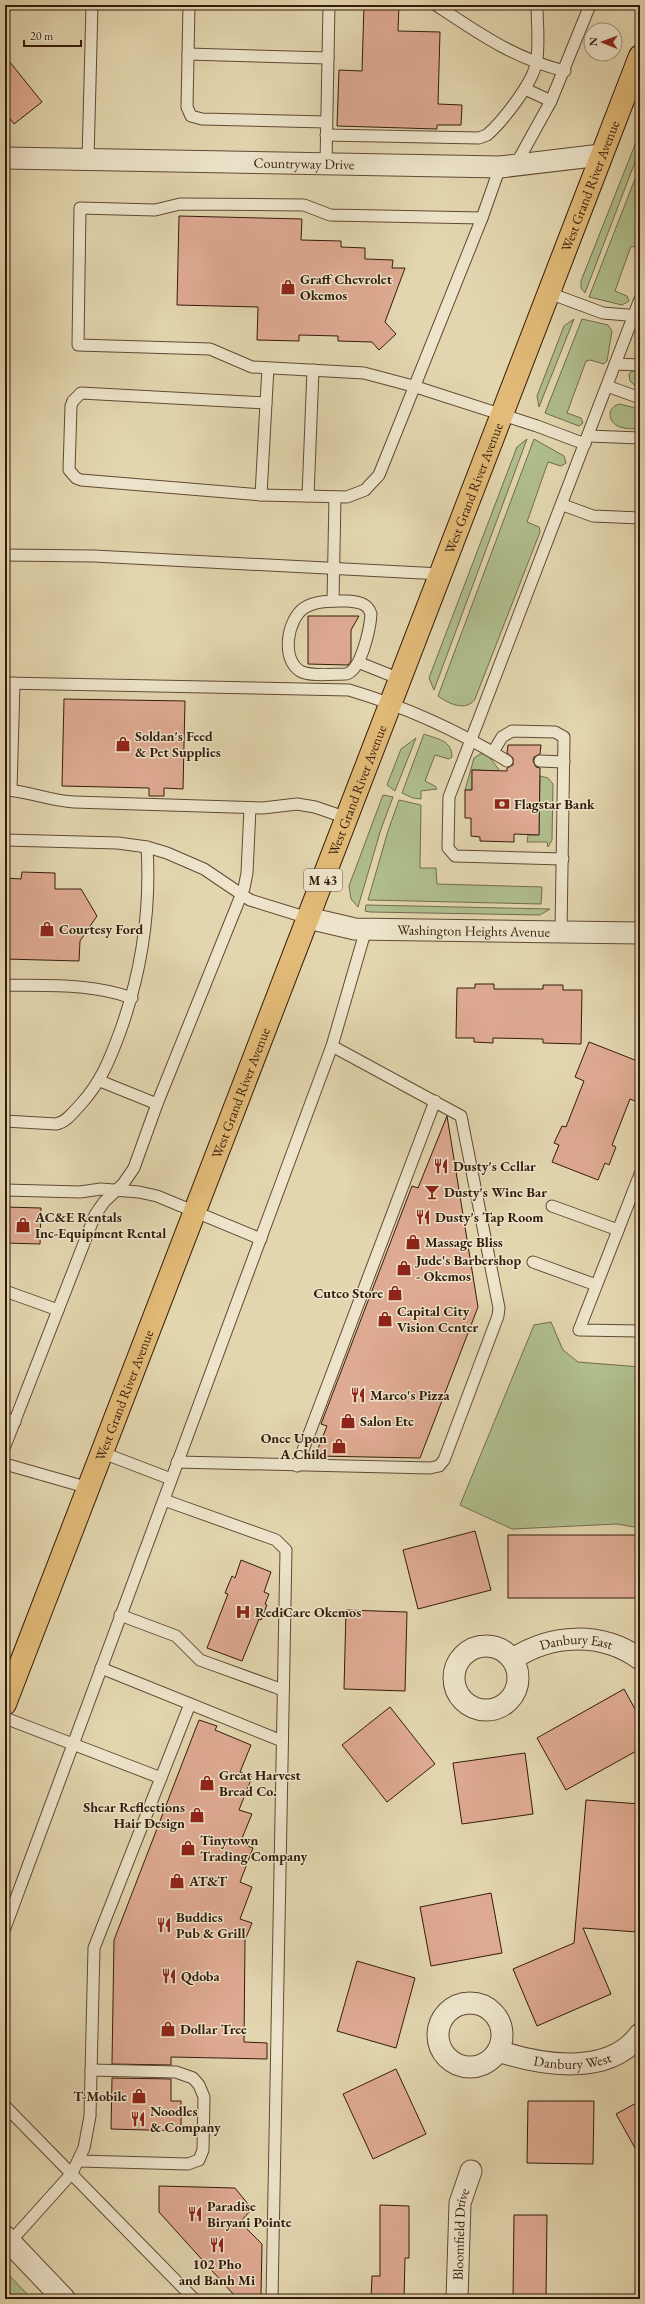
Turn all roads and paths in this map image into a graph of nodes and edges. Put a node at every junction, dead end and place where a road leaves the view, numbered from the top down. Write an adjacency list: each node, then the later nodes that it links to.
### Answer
1 (92, 5): 18 (lane)
2 (189, 5): 7 (lane)
3 (329, 5): 9 (lane)
4 (436, 5): 10 (lane)
5 (537, 5): 10 (lane)
6 (590, 5): 11 (lane)
7 (188, 54): 9 (lane); 14 (lane)
8 (640, 56): 16 (main road, West Grand River Avenue / M 43)
9 (328, 58): 14 (lane)
10 (536, 64): 11 (lane); 12 (lane)
11 (565, 71): 13 (lane)
12 (525, 88): 13 (lane); 15 (lane)
13 (551, 101): 20 (lane)
14 (326, 122): 15 (lane)
15 (326, 135): 19 (lane)
16 (602, 156): 20 (street, Countryway Drive); 22 (main road, West Grand River Avenue / M 43)
17 (5, 158): 18 (street, Countryway Drive)
18 (88, 159): 19 (street, Countryway Drive)
19 (326, 163): 20 (street, Countryway Drive)
20 (507, 166): 21 (lane)
21 (482, 218): 27 (lane); 29 (lane)
22 (549, 293): 24 (lane); 33 (main road, West Grand River Avenue / M 43)
23 (640, 299): 24 (lane)
24 (637, 316): 25 (lane)
25 (615, 364): 26 (lane); 30 (lane)
26 (640, 365)
27 (268, 368): 28 (lane); 32 (lane)
28 (313, 370): 29 (lane); 37 (lane)
29 (413, 386): 33 (lane); 38 (lane)
30 (607, 386): 31 (lane); 35 (lane)
31 (640, 398)
32 (266, 403): 36 (lane); 36 (lane)
33 (502, 415): 35 (lane); 43 (main road, West Grand River Avenue / M 43)
34 (640, 438): 35 (lane)
35 (586, 440): 39 (lane)
36 (260, 495): 37 (lane)
37 (308, 496): 38 (lane)
38 (335, 497): 42 (lane)
39 (563, 505): 40 (lane); 49 (lane)
40 (640, 518)
41 (5, 555): 42 (lane)
42 (334, 570): 43 (lane); 44 (lane)
43 (441, 574): 46 (main road, West Grand River Avenue / M 43)
44 (333, 601): 45 (lane); 45 (lane)
45 (360, 663): 46 (lane)
46 (400, 679): 48 (main road, West Grand River Avenue / M 43)
47 (9, 683): 48 (lane); 54 (lane)
48 (391, 703): 49 (lane); 56 (main road, West Grand River Avenue / M 43)
49 (471, 738): 50 (lane); 59 (lane)
50 (493, 752): 51 (lane); 53 (lane)
51 (507, 761)
52 (540, 762): 53 (lane)
53 (564, 762): 59 (lane)
54 (8, 790): 55 (lane)
55 (250, 808): 56 (lane); 60 (lane)
56 (347, 818): 61 (main road, West Grand River Avenue / M 43)
57 (5, 840): 58 (lane)
58 (147, 847): 60 (lane); 66 (lane)
59 (563, 859): 63 (lane)
60 (242, 894): 61 (lane); 70 (lane)
61 (308, 918): 62 (street, Washington Heights Avenue); 76 (main road, West Grand River Avenue / M 43)
62 (366, 929): 63 (street, Washington Heights Avenue); 67 (lane)
63 (561, 932): 64 (street, Washington Heights Avenue)
64 (640, 933)
65 (5, 985): 66 (lane)
66 (132, 998): 68 (lane)
67 (332, 1046): 69 (lane); 78 (lane)
68 (100, 1081): 70 (lane); 71 (lane)
69 (435, 1100): 89 (lane); 89 (lane)
70 (157, 1104): 74 (lane)
71 (5, 1121)
72 (640, 1174): 77 (lane)
73 (5, 1190): 74 (lane)
74 (118, 1190): 76 (lane); 82 (lane)
75 (552, 1206): 77 (lane)
76 (195, 1213): 78 (lane); 86 (main road, West Grand River Avenue / M 43)
77 (618, 1230): 80 (lane)
78 (260, 1239): 87 (lane)
79 (533, 1262): 80 (lane)
80 (596, 1285): 83 (lane)
81 (5, 1291): 82 (lane)
82 (58, 1310): 84 (lane)
83 (640, 1331)
84 (10, 1420): 85 (lane)
85 (5, 1446)
86 (103, 1453): 90 (lane); 91 (main road, West Grand River Avenue / M 43)
87 (178, 1462): 89 (lane); 90 (lane)
88 (5, 1464): 91 (lane)
89 (297, 1466)
90 (171, 1479): 92 (lane)
91 (89, 1488): 99 (main road, West Grand River Avenue / M 43)
92 (164, 1500): 93 (lane); 97 (lane)
93 (120, 1615): 96 (lane); 97 (lane)
94 (513, 1659): 95 (street, Danbury East)
95 (640, 1659)
96 (101, 1668): 98 (lane); 101 (lane)
97 (283, 1690): 100 (lane)
98 (190, 1704): 100 (lane); 102 (lane)
99 (5, 1707): 101 (lane)
100 (282, 1741): 114 (lane)
101 (72, 1744): 102 (lane); 103 (lane)
102 (161, 1778): 106 (lane)
103 (5, 1928)
104 (640, 2034): 105 (street, Danbury West)
105 (498, 2051)
106 (90, 2070): 108 (lane); 108 (lane)
107 (5, 2106): 110 (lane)
108 (79, 2161): 110 (lane)
109 (471, 2171): 115 (street, Bloomfield Drive)
110 (72, 2173): 111 (lane); 113 (lane)
111 (8, 2239): 112 (street)
112 (64, 2299)
113 (194, 2299)
114 (272, 2299)
115 (457, 2299)

